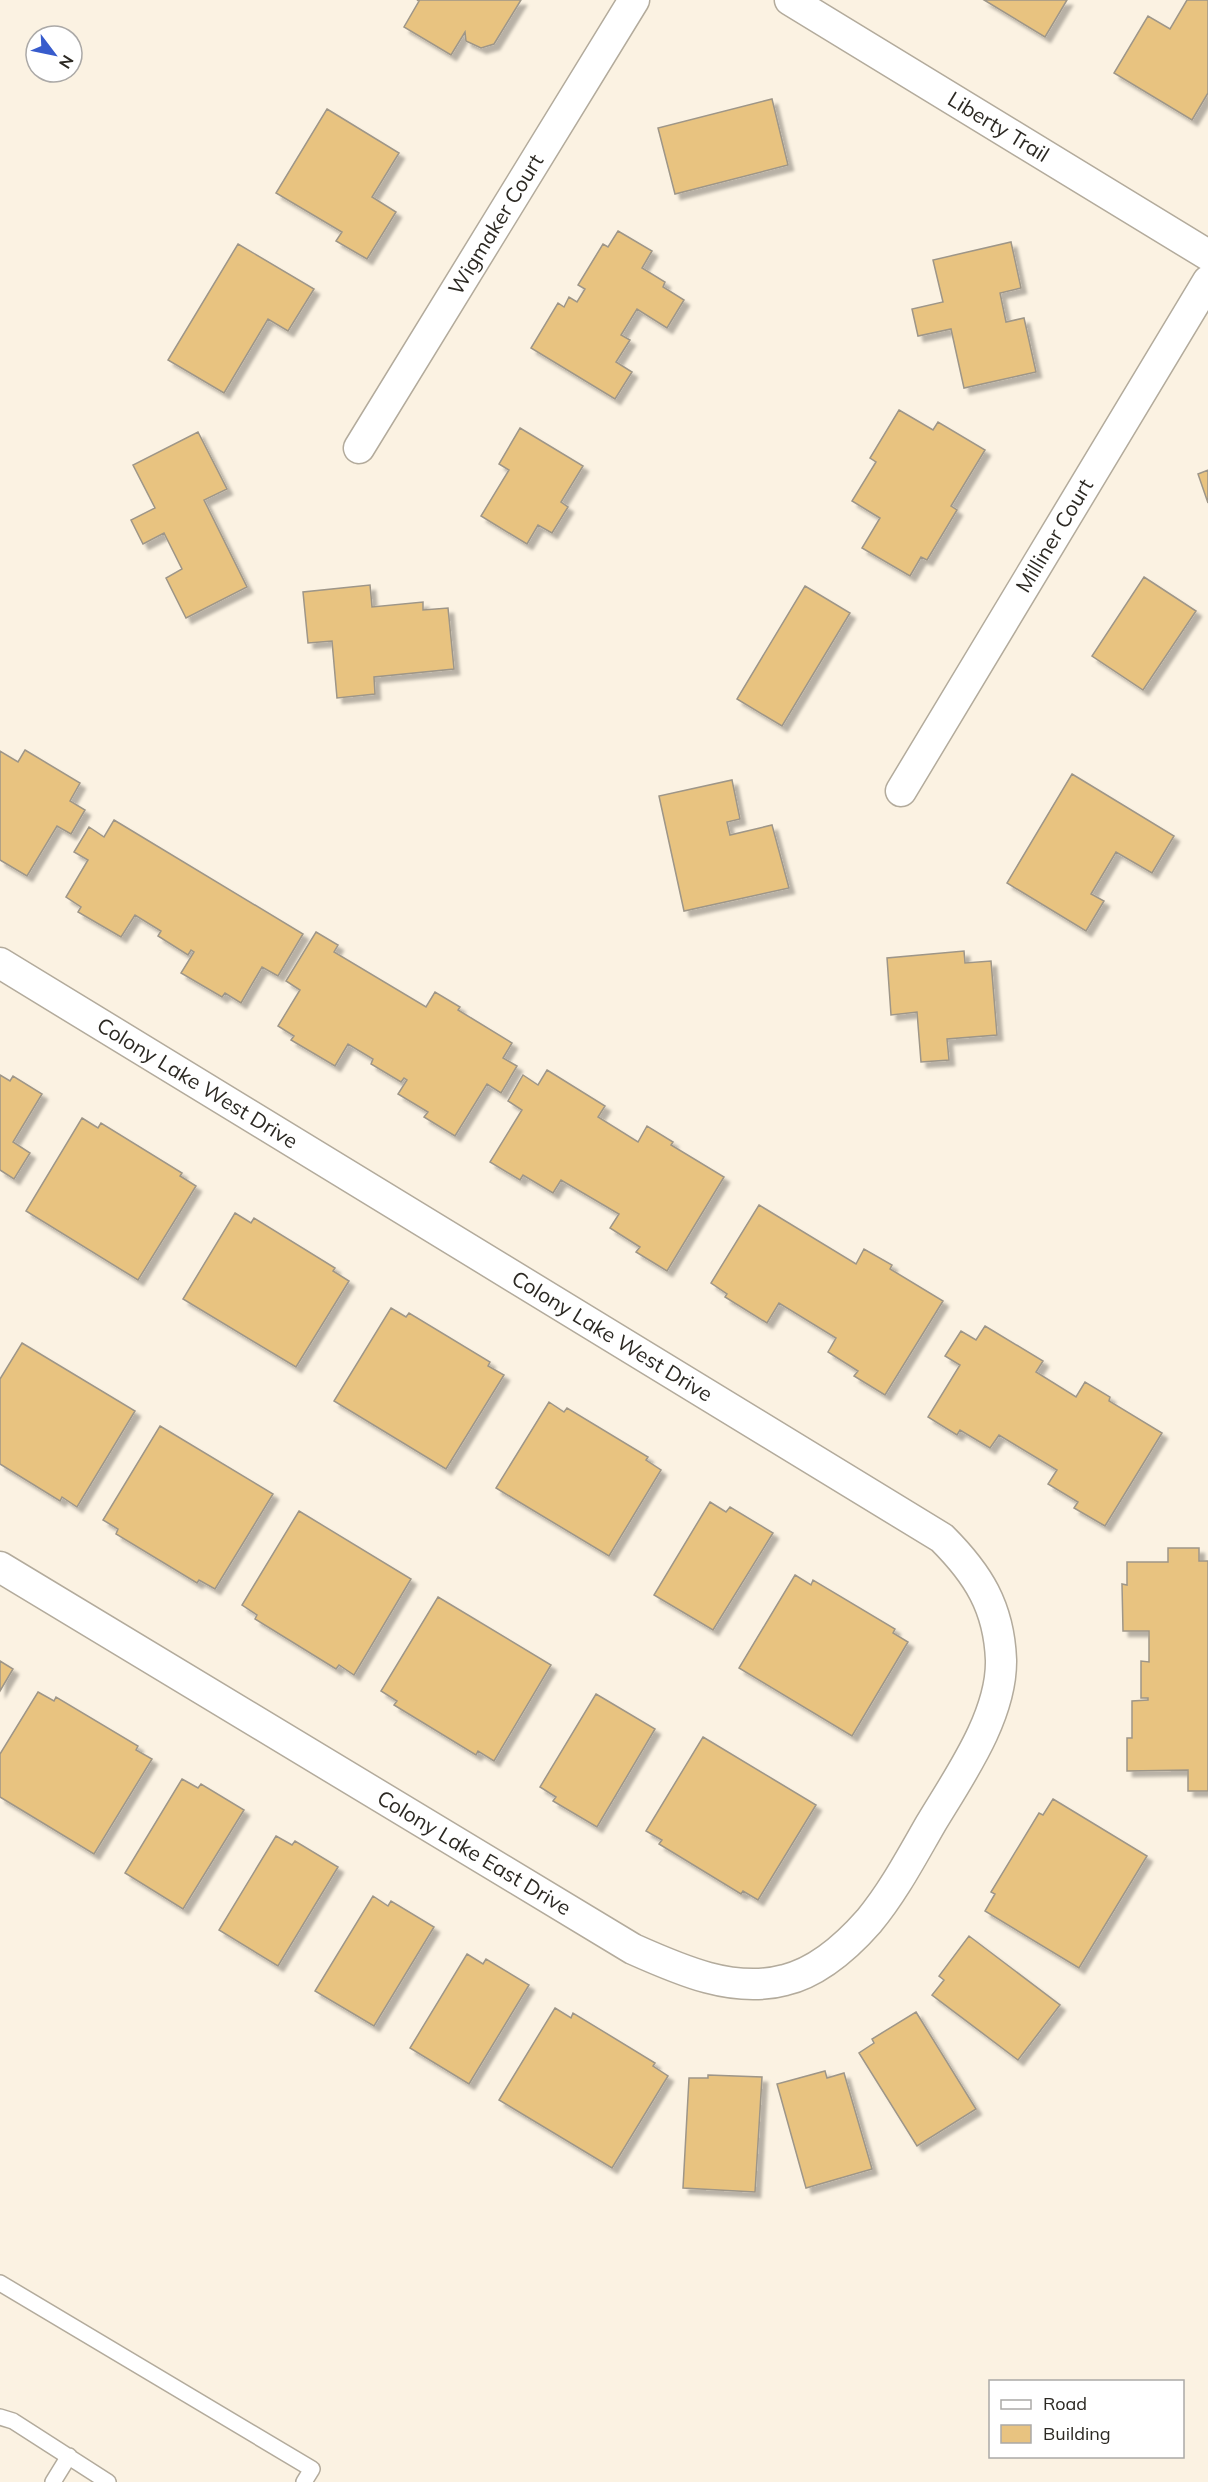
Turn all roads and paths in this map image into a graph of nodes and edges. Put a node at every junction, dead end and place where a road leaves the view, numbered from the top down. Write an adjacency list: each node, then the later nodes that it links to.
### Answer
1 (634, 0): 5 (street, Wigmaker Court)
2 (790, 0): 3 (street, Liberty Trail)
3 (1208, 255)
4 (1208, 280): 6 (street, Milliner Court)
5 (359, 448)
6 (901, 791)
7 (0, 963): 9 (street, Colony Lake West Drive)
8 (0, 1567): 9 (street, Colony Lake East Drive)
9 (926, 1833)
10 (0, 2283): 15 (lane)
11 (0, 2417): 12 (lane)
12 (69, 2456): 13 (lane); 14 (lane)
13 (53, 2482)
14 (108, 2482)
15 (304, 2482)

